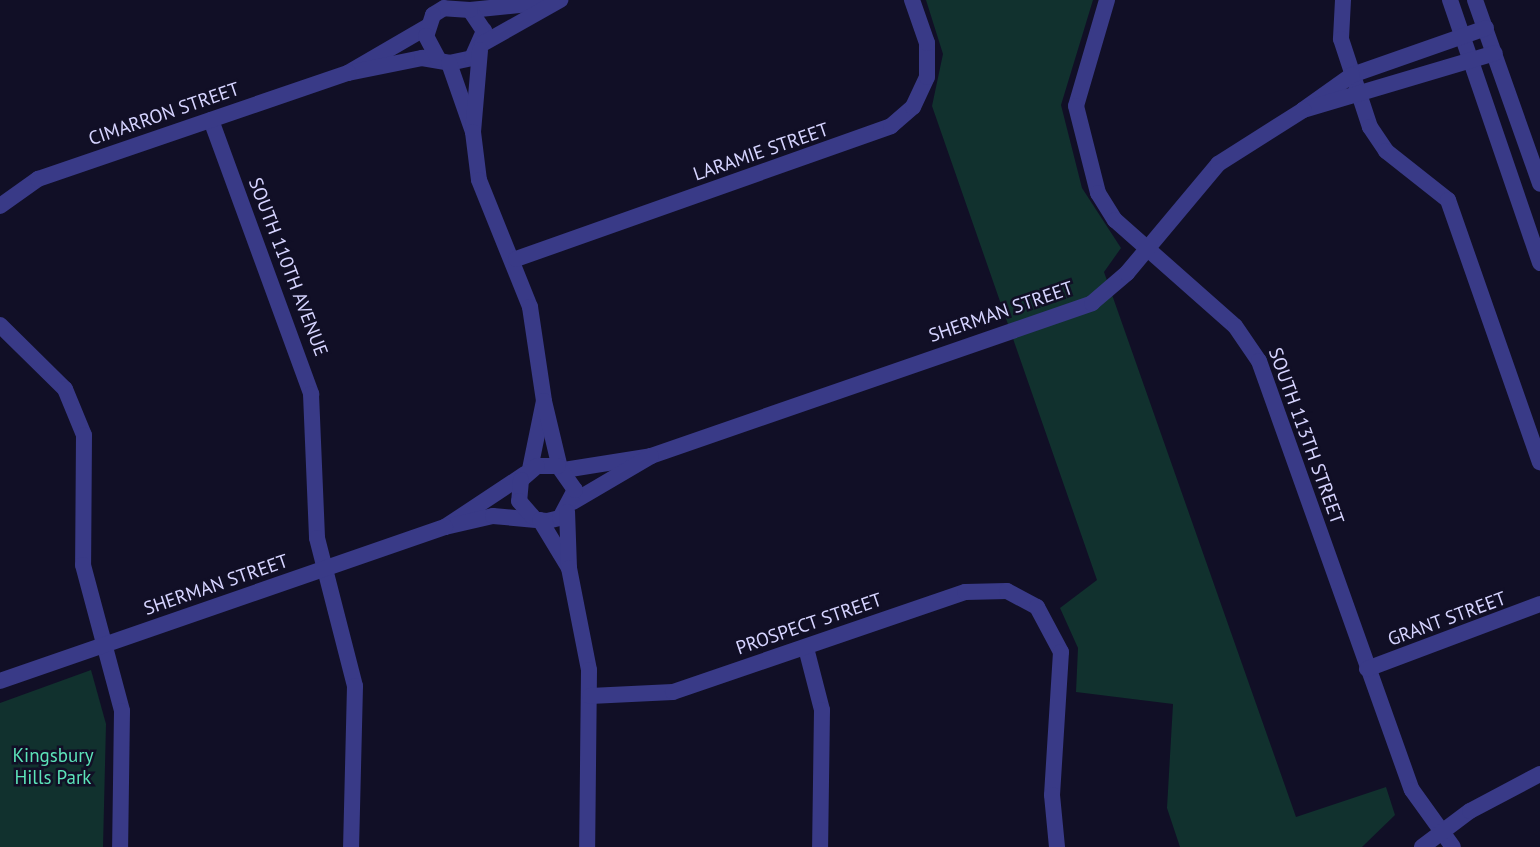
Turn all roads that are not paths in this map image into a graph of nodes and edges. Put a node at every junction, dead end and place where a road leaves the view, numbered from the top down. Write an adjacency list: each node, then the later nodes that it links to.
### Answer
1 (551, 0): 8 (street)
2 (560, 0): 12 (street)
3 (1107, 0): 24 (street, SOUTH 113TH STREET)
4 (1343, 0): 17 (street)
5 (1450, 0): 11 (street)
6 (1475, 0): 10 (street)
7 (913, 3): 25 (street, LARAMIE STREET)
8 (470, 10): 9 (street); 12 (street)
9 (426, 27): 14 (street); 16 (street, CIMARRON STREET)
10 (1486, 28): 11 (street, SHERMAN STREET); 13 (street)
11 (1462, 37): 15 (street); 17 (street, SHERMAN STREET)
12 (481, 47): 14 (street); 21 (street)
13 (1495, 53): 15 (street, SHERMAN STREET); 22 (street)
14 (444, 61): 16 (street, CIMARRON STREET); 21 (street)
15 (1471, 61): 18 (street, SHERMAN STREET); 26 (street)
16 (348, 72): 20 (street, CIMARRON STREET)
17 (1352, 75): 18 (street); 19 (street, SHERMAN STREET)
18 (1359, 97): 19 (street, SHERMAN STREET); 30 (street)
19 (1303, 110): 24 (street, SHERMAN STREET)
20 (211, 120): 23 (street, CIMARRON STREET); 37 (street, SOUTH 110TH AVENUE)
21 (473, 132): 25 (street)
22 (1540, 184)
23 (0, 206)
24 (1148, 250): 29 (street, SHERMAN STREET); 41 (street, SOUTH 113TH STREET)
25 (516, 259): 28 (street)
26 (1540, 263)
27 (0, 325): 39 (street)
28 (544, 401): 31 (street); 32 (street)
29 (650, 456): 31 (street, SHERMAN STREET); 33 (street, SHERMAN STREET)
30 (1540, 462)
31 (562, 469): 32 (street); 33 (street)
32 (528, 472): 34 (street); 35 (street, SHERMAN STREET)
33 (570, 507): 34 (street); 36 (street)
34 (536, 519): 35 (street, SHERMAN STREET); 36 (street)
35 (445, 527): 37 (street, SHERMAN STREET)
36 (569, 568): 43 (street)
37 (324, 569): 39 (street, SHERMAN STREET); 47 (street, SOUTH 110TH AVENUE)
38 (1540, 604): 41 (street, GRANT STREET)
39 (106, 646): 42 (street, SHERMAN STREET); 46 (street)
40 (806, 648): 43 (street, PROSPECT STREET); 49 (street); 50 (street, PROSPECT STREET)
41 (1367, 669): 45 (street, SOUTH 113TH STREET)
42 (0, 681)
43 (590, 696): 48 (street)
44 (1540, 774): 45 (street)
45 (1441, 830): 51 (street); 52 (street, SOUTH 113TH STREET)
46 (120, 847)
47 (351, 847)
48 (587, 847)
49 (820, 847)
50 (1057, 847)
51 (1422, 847)
52 (1452, 847)

